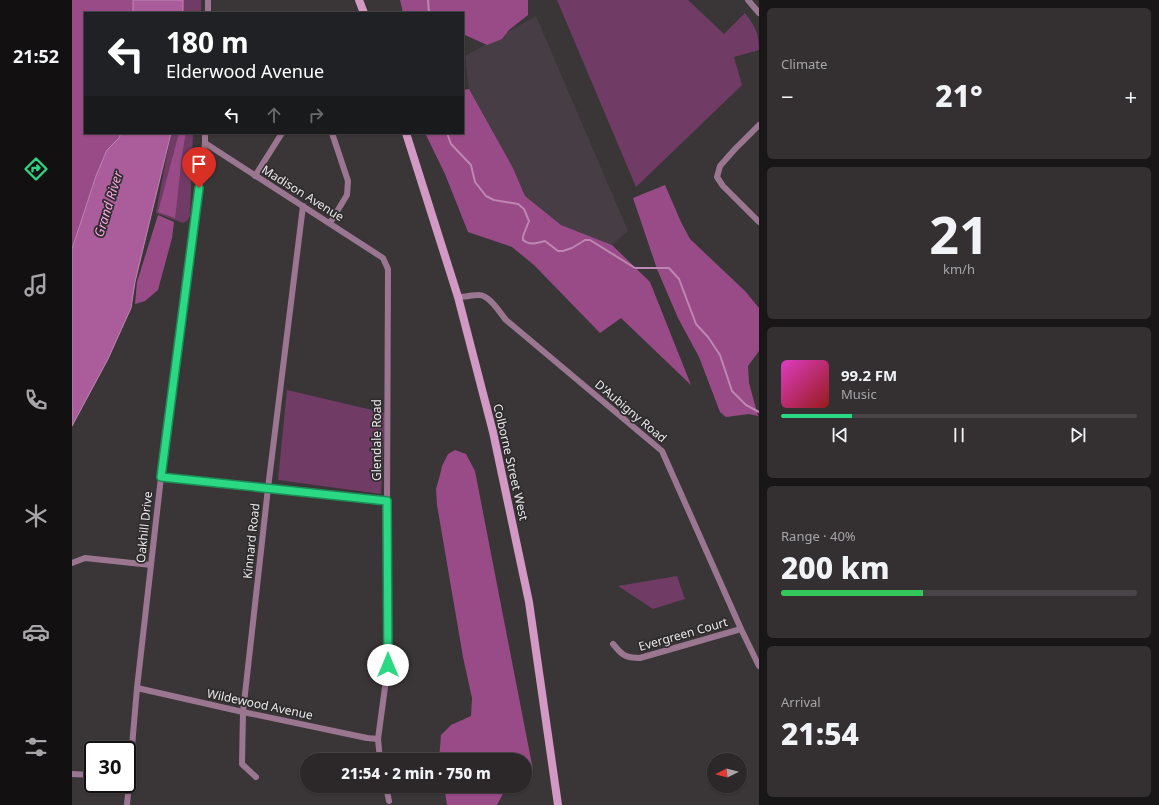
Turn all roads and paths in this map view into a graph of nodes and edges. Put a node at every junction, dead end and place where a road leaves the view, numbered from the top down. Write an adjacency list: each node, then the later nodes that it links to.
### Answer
1 (208, 0): 4 (street)
2 (359, 0): 5 (main road)
3 (748, 0): 6 (street)
4 (208, 12)
5 (364, 12)
6 (759, 13)
7 (759, 125): 15 (street)
8 (205, 134): 12 (street, Oakhill Drive)
9 (281, 134): 13 (street)
10 (332, 134): 16 (street)
11 (406, 134): 18 (main road, Colborne Street West)
12 (205, 143): 13 (street, Madison Avenue); 19 (street, Oakhill Drive)
13 (255, 176): 14 (street, Madison Avenue)
14 (303, 206): 16 (street, Madison Avenue); 20 (street, Kinnard Road)
15 (759, 222)
16 (330, 223): 17 (street, Madison Avenue)
17 (386, 264): 21 (street, Glendale Road)
18 (458, 298): 24 (street, D'Aubigny Road); 39 (main road, Colborne Street West)
19 (161, 477): 20 (street); 23 (street, Oakhill Drive)
20 (268, 488): 21 (street); 28 (street, Kinnard Road)
21 (387, 501): 29 (street, Glendale Road)
22 (72, 563): 23 (street)
23 (151, 565): 27 (street, Oakhill Drive)
24 (741, 629): 25 (street, Evergreen Court); 26 (street, D'Aubigny Road)
25 (613, 644)
26 (759, 666)
27 (137, 688): 28 (street, Wildewood Avenue); 30 (street, Oakhill Drive)
28 (243, 712): 29 (street, Wildewood Avenue); 34 (street, Kinnard Road)
29 (378, 739): 31 (street, Glendale Road)
30 (132, 741)
31 (379, 753)
32 (72, 774): 33 (street)
33 (84, 775)
34 (256, 777)
35 (127, 793): 38 (street, Oakhill Drive)
36 (388, 793): 37 (street)
37 (390, 801)
38 (127, 805)
39 (558, 805)

